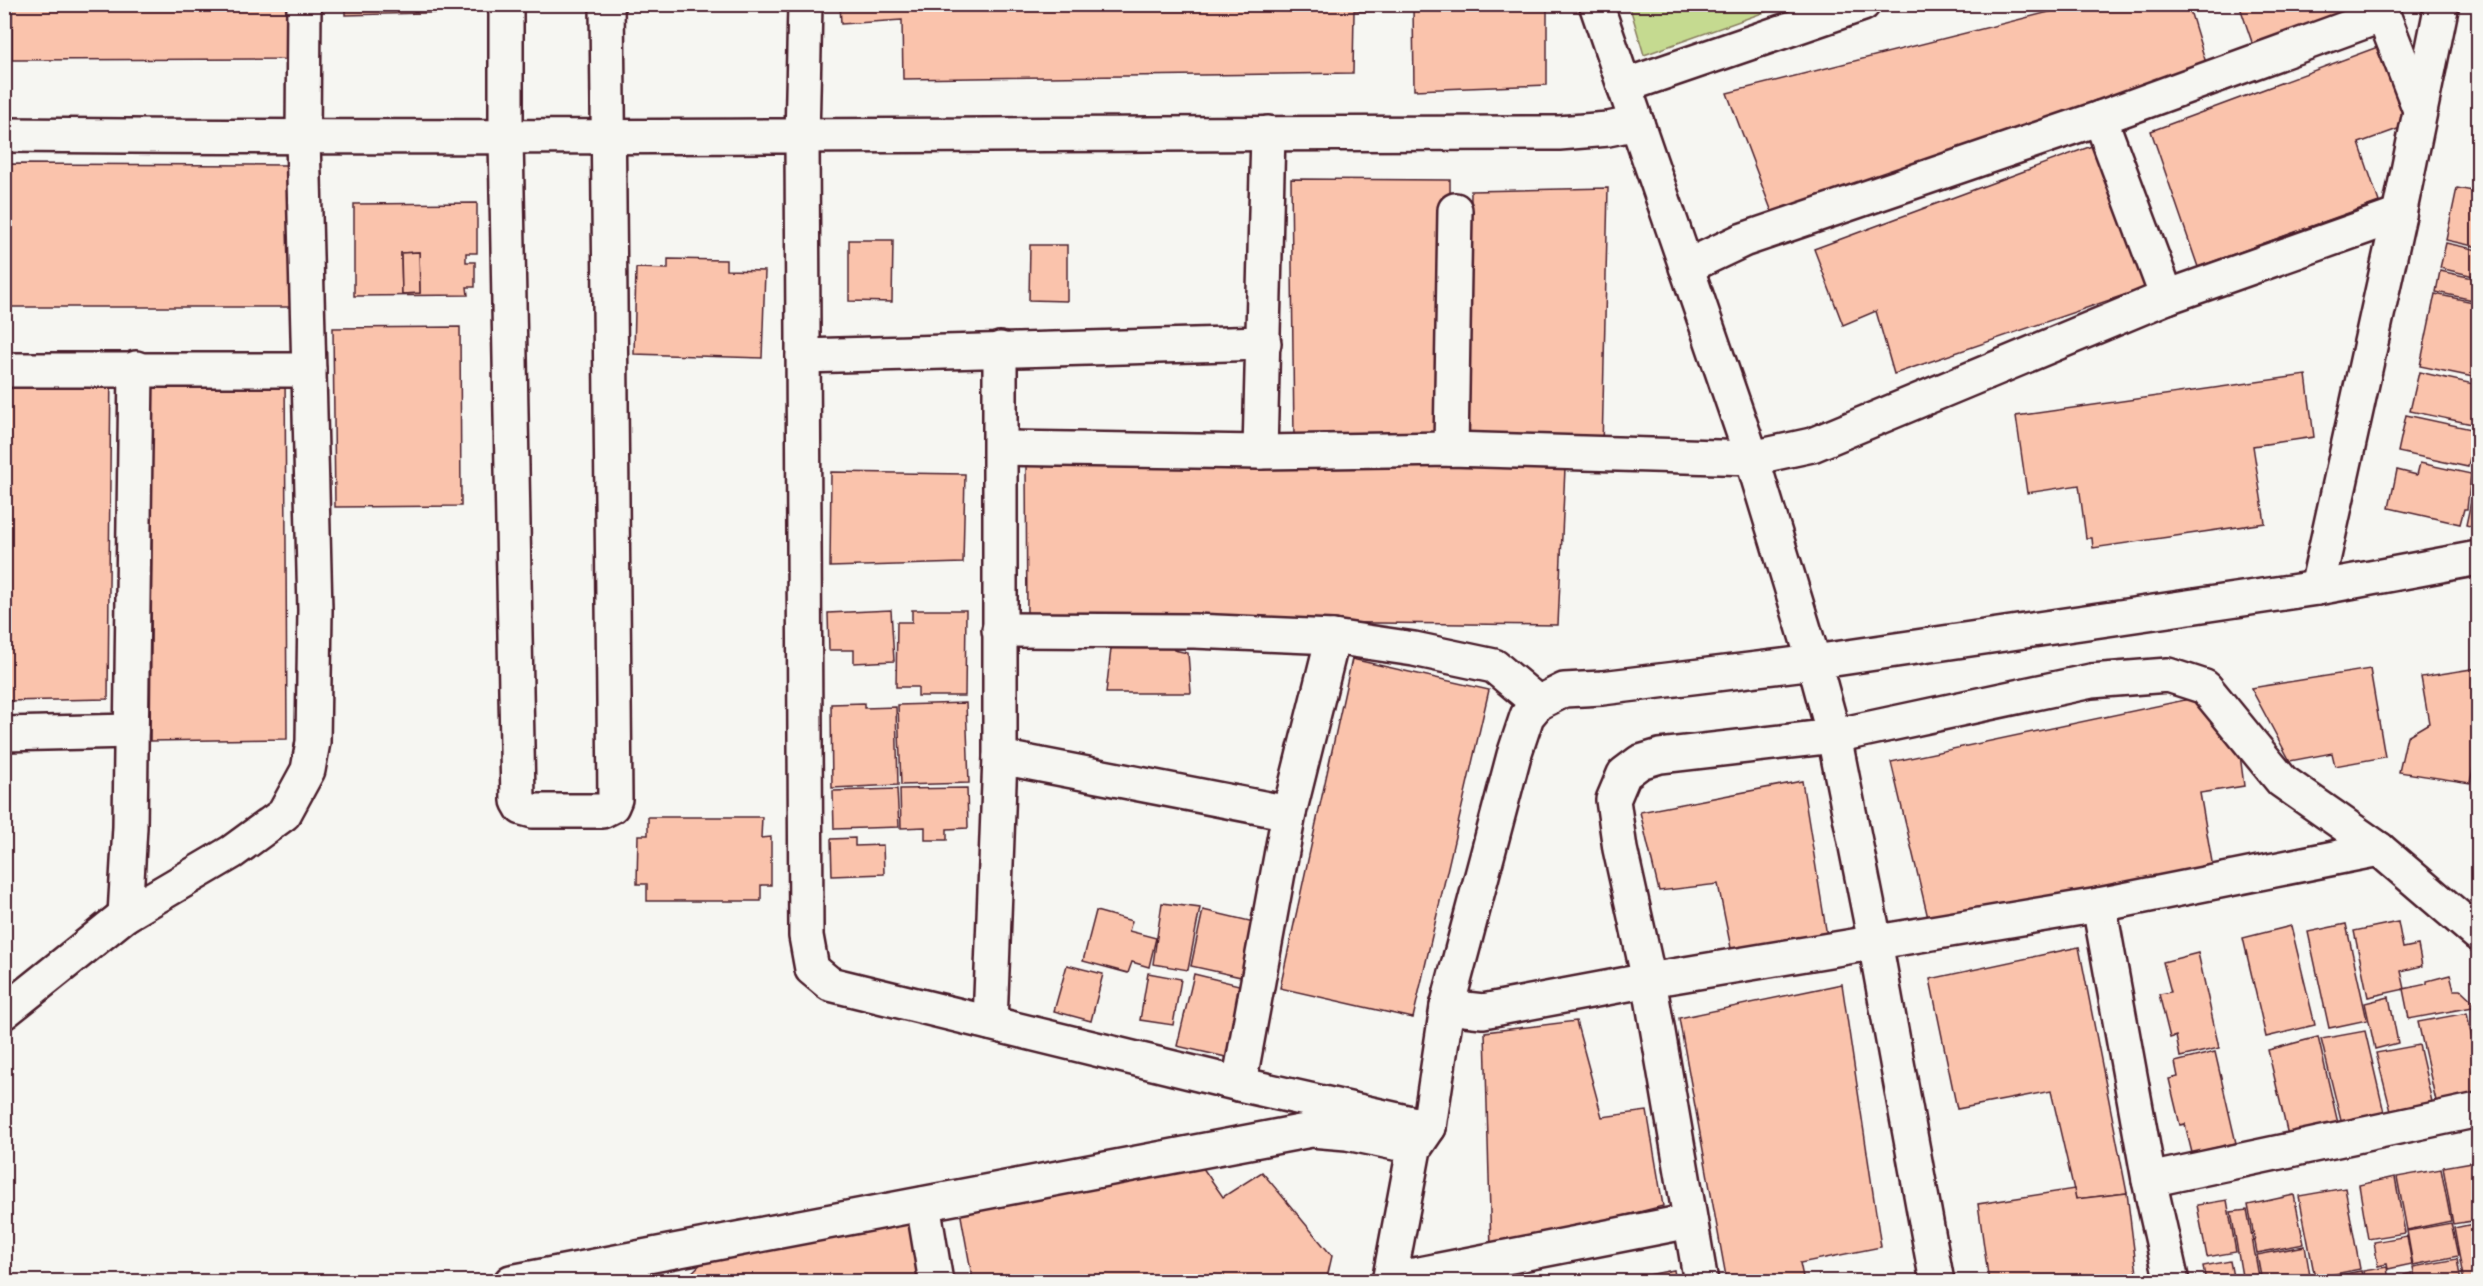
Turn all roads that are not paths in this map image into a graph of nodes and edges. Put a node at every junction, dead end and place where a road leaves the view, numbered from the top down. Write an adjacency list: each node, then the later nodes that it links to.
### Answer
1 (304, 4): 16 (street)
2 (506, 4): 15 (street)
3 (607, 4): 17 (street)
4 (805, 4): 18 (street)
5 (1596, 4): 9 (street)
6 (1863, 4): 9 (street)
7 (2442, 4): 10 (street)
8 (2381, 10): 10 (street); 11 (street)
9 (1624, 86): 12 (street)
10 (2420, 110): 20 (street)
11 (2100, 118): 21 (street); 22 (street)
12 (1637, 123): 13 (street); 21 (street)
13 (1268, 133): 18 (street); 23 (street)
14 (4, 135): 16 (street)
15 (506, 137): 16 (street); 17 (street); 17 (street)
16 (303, 138): 28 (street)
17 (608, 138): 18 (street)
18 (802, 138): 25 (street)
19 (1455, 210): 30 (street)
20 (2399, 215): 22 (street); 34 (street)
21 (1686, 267): 32 (street)
22 (2167, 297): 32 (street)
23 (1264, 343): 24 (street); 31 (street)
24 (1000, 349): 25 (street); 29 (street)
25 (803, 356): 52 (street)
26 (136, 368): 27 (street); 28 (street); 39 (street)
27 (4, 370)
28 (309, 370): 46 (street)
29 (1000, 448): 31 (street); 35 (street)
30 (1451, 449): 31 (street); 32 (street)
31 (1260, 452)
32 (1752, 458): 37 (street)
33 (2478, 558): 34 (street)
34 (2317, 588): 37 (street)
35 (999, 630): 36 (street); 42 (street)
36 (1333, 637): 38 (street); 43 (street)
37 (1814, 662): 38 (street); 41 (street)
38 (1538, 703): 50 (street)
39 (131, 731): 40 (street); 46 (street)
40 (4, 734)
41 (1834, 736): 44 (street); 48 (street); 49 (street)
42 (999, 757): 43 (street); 52 (street)
43 (1289, 813): 53 (street)
44 (2379, 849): 45 (street); 47 (street)
45 (2099, 906): 48 (street); 56 (street)
46 (125, 915): 51 (street)
47 (2478, 934)
48 (1875, 942): 49 (street); 63 (street)
49 (1649, 980): 50 (street); 58 (street)
50 (1447, 1007): 55 (street)
51 (4, 1012)
52 (990, 1023): 53 (street)
53 (1239, 1084): 55 (street)
54 (2478, 1110): 56 (street)
55 (1422, 1138): 57 (street); 61 (street)
56 (2149, 1180): 64 (street)
57 (923, 1204): 59 (street); 60 (street)
58 (1690, 1221): 61 (street); 62 (street)
59 (512, 1281)
60 (936, 1281)
61 (1389, 1281)
62 (1701, 1281)
63 (1937, 1281)
64 (2172, 1281)

